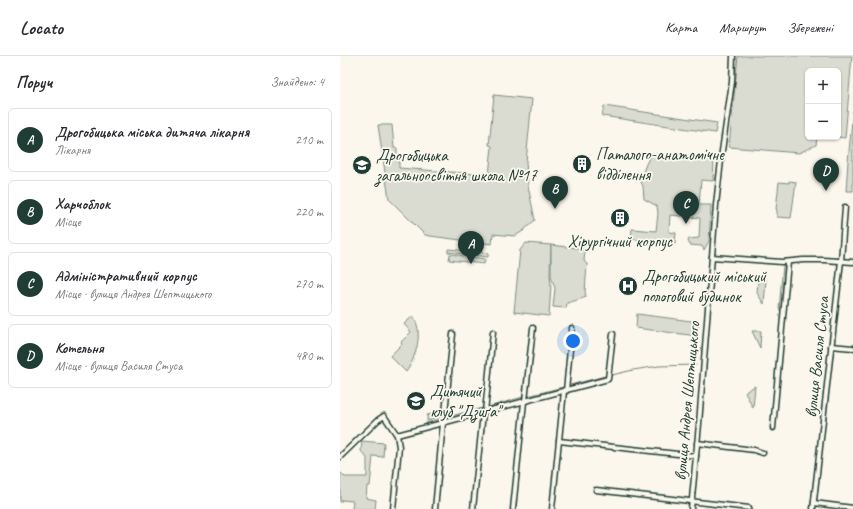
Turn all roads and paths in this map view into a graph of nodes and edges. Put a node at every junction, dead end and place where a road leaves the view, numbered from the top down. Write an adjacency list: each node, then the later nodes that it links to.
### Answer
1 (733, 56): 3 (street, вулиця Андрея Шептицького)
2 (845, 207): 4 (street, вулиця Василя Стуса)
3 (712, 257): 5 (street); 21 (street, вулиця Андрея Шептицького)
4 (841, 261): 5 (street); 6 (street); 12 (street, вулиця Василя Стуса)
5 (788, 262): 18 (street)
6 (853, 262)
7 (533, 328): 15 (street)
8 (572, 328): 14 (street)
9 (493, 332): 16 (street)
10 (453, 334): 17 (street)
11 (613, 334): 14 (street)
12 (831, 346): 13 (street); 27 (street, вулиця Василя Стуса)
13 (853, 348)
14 (565, 391): 15 (street); 20 (street)
15 (525, 402): 16 (street); 33 (street)
16 (484, 412): 17 (street); 32 (street)
17 (444, 423): 19 (street); 31 (street)
18 (773, 428)
19 (397, 435): 24 (street); 30 (street)
20 (559, 441): 23 (street); 34 (street)
21 (697, 443): 22 (street); 23 (street, вулиця Андрея Шептицького)
22 (764, 453)
23 (696, 456): 26 (street, вулиця Андрея Шептицького)
24 (340, 457)
25 (596, 490): 26 (street)
26 (691, 501): 28 (street); 35 (street, вулиця Андрея Шептицького)
27 (814, 503): 29 (street); 36 (street, вулиця Василя Стуса)
28 (749, 508)
29 (853, 508)
30 (393, 509)
31 (435, 509)
32 (473, 509)
33 (513, 509)
34 (552, 509)
35 (691, 509)
36 (814, 509)

